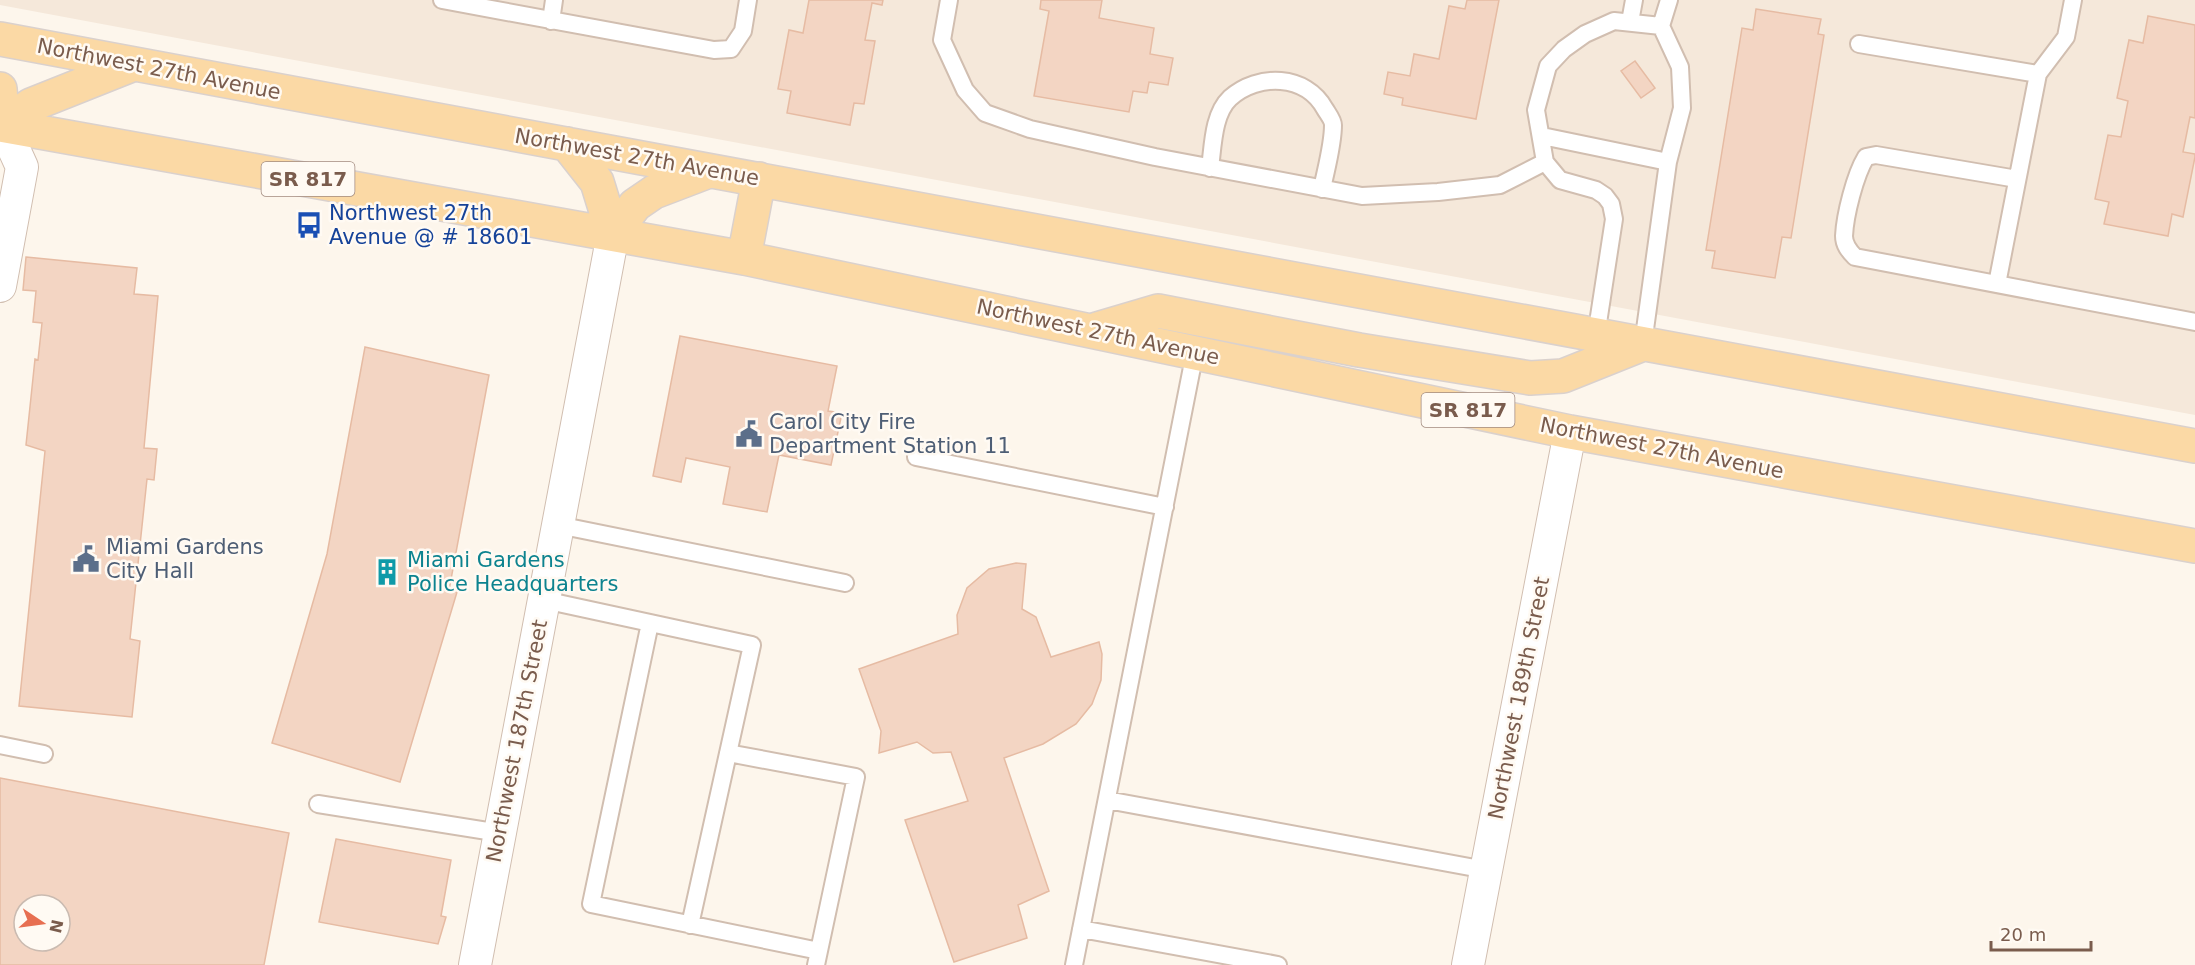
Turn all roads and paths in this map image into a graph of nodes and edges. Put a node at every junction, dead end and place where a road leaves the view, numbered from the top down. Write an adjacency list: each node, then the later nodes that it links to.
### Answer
1 (442, 0): 8 (lane)
2 (554, 0): 8 (lane)
3 (748, 0): 8 (lane)
4 (950, 0): 21 (lane)
5 (1634, 0): 9 (lane)
6 (1669, 0): 10 (lane)
7 (2073, 0): 14 (lane)
8 (551, 21)
9 (1630, 22): 10 (lane); 17 (lane)
10 (1661, 26): 20 (lane)
11 (0, 39): 13 (main road, Northwest 27th Avenue)
12 (1859, 44): 14 (lane)
13 (134, 64): 16 (main road); 18 (main road, Northwest 27th Avenue)
14 (2038, 74): 24 (lane)
15 (0, 89): 16 (main road)
16 (1, 130): 26 (main road, Northwest 27th Avenue / SR 817); 29 (street)
17 (1542, 136): 19 (lane); 20 (lane)
18 (567, 144): 22 (main road, Northwest 27th Avenue); 26 (main road)
19 (1545, 162): 25 (lane); 32 (lane)
20 (1668, 162): 33 (lane)
21 (1210, 168): 25 (lane); 25 (lane)
22 (710, 171): 23 (main road, Northwest 27th Avenue); 26 (main road)
23 (759, 179): 27 (main road); 32 (main road, Northwest 27th Avenue)
24 (2017, 179): 28 (lane); 28 (lane)
25 (1322, 189)
26 (613, 234): 27 (main road, Northwest 27th Avenue / SR 817); 39 (street, Northwest 187th Street)
27 (744, 258): 31 (main road, Northwest 27th Avenue / SR 817)
28 (1996, 284): 30 (lane)
29 (0, 286)
30 (2195, 322)
31 (1092, 331): 33 (main road); 34 (main road, Northwest 27th Avenue / SR 817)
32 (1596, 336): 33 (main road, Northwest 27th Avenue)
33 (1643, 345): 36 (main road, Northwest 27th Avenue)
34 (1195, 352): 35 (main road, Northwest 27th Avenue / SR 817); 38 (lane)
35 (1570, 432): 40 (main road, Northwest 27th Avenue / SR 817); 50 (street, Northwest 189th Street)
36 (2195, 446)
37 (916, 457): 38 (lane)
38 (1165, 507): 47 (lane)
39 (558, 525): 41 (lane); 42 (street, Northwest 187th Street)
40 (2195, 546)
41 (845, 583)
42 (544, 600): 43 (lane); 49 (street, Northwest 187th Street)
43 (650, 623): 45 (lane); 51 (lane)
44 (0, 745): 46 (lane)
45 (728, 753): 51 (lane); 53 (lane)
46 (44, 754)
47 (1107, 800): 50 (lane); 52 (lane)
48 (318, 804): 49 (lane)
49 (500, 833): 54 (street, Northwest 187th Street)
50 (1486, 870): 57 (street, Northwest 189th Street)
51 (690, 925): 53 (lane)
52 (1081, 929): 55 (lane); 56 (lane)
53 (818, 958)
54 (475, 965)
55 (1074, 965)
56 (1278, 965)
57 (1468, 965)

